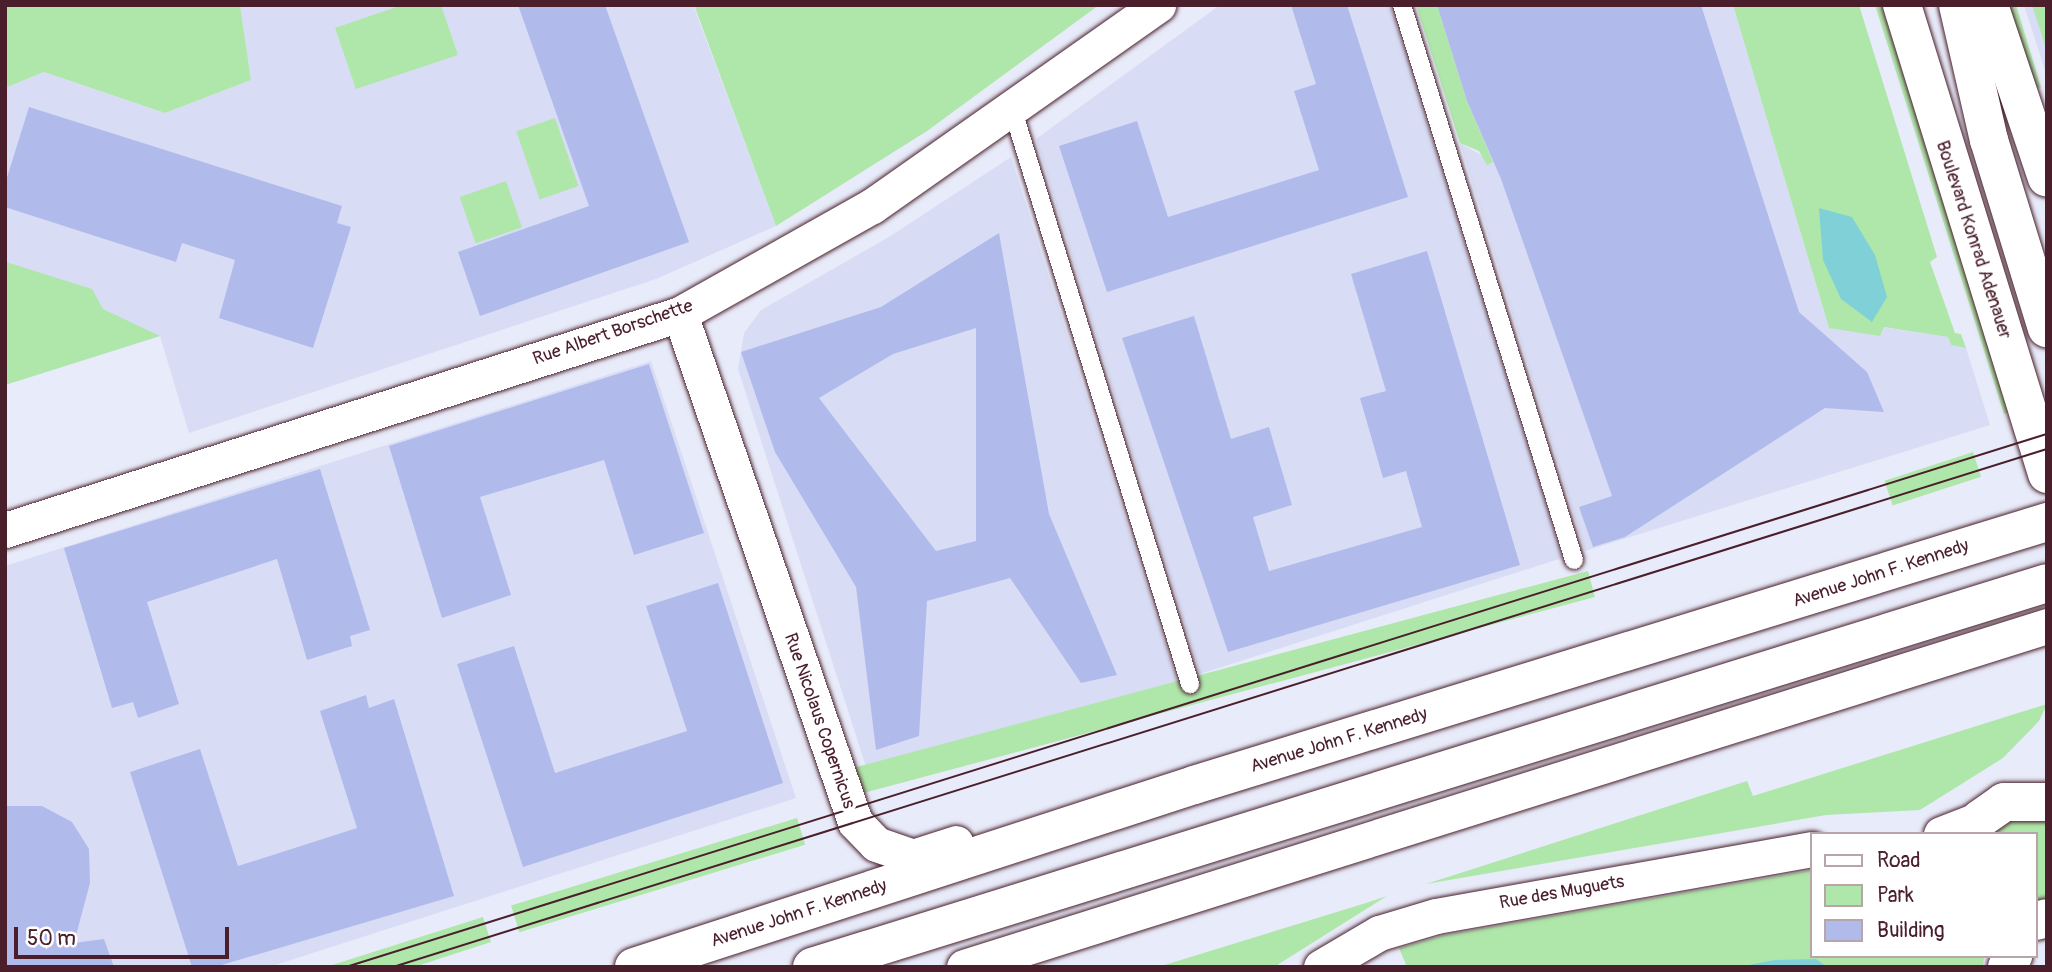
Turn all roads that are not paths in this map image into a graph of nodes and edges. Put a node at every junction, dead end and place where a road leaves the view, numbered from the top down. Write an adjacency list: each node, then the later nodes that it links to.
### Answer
1 (1158, 5): 7 (street, Rue Albert Borschette)
2 (1402, 5): 16 (lane)
3 (1902, 5): 13 (main road, Boulevard Konrad Adenauer)
4 (1935, 5): 9 (main road)
5 (1958, 5): 9 (main road)
6 (1989, 5): 8 (main road)
7 (1013, 111): 11 (street, Rue Albert Borschette); 20 (lane)
8 (2039, 122): 10 (main road)
9 (1989, 140): 12 (main road)
10 (2047, 177)
11 (680, 314): 15 (street, Rue Albert Borschette); 22 (street, Rue Nicolaus Copernicus)
12 (2047, 328)
13 (2047, 474)
14 (2047, 522): 22 (main road, Avenue John F. Kennedy)
15 (5, 530)
16 (1574, 560)
17 (2047, 583): 19 (main road)
18 (2047, 626): 21 (street)
19 (1780, 664): 21 (lane); 28 (main road)
20 (1190, 684)
21 (1793, 705): 29 (street)
22 (1194, 785): 27 (main road, Avenue John F. Kennedy)
23 (2037, 792): 24 (main road)
24 (1975, 827): 25 (street)
25 (1951, 832)
26 (1811, 849): 30 (street, Rue des Muguets)
27 (634, 967)
28 (812, 967)
29 (964, 967)
30 (1321, 967)

